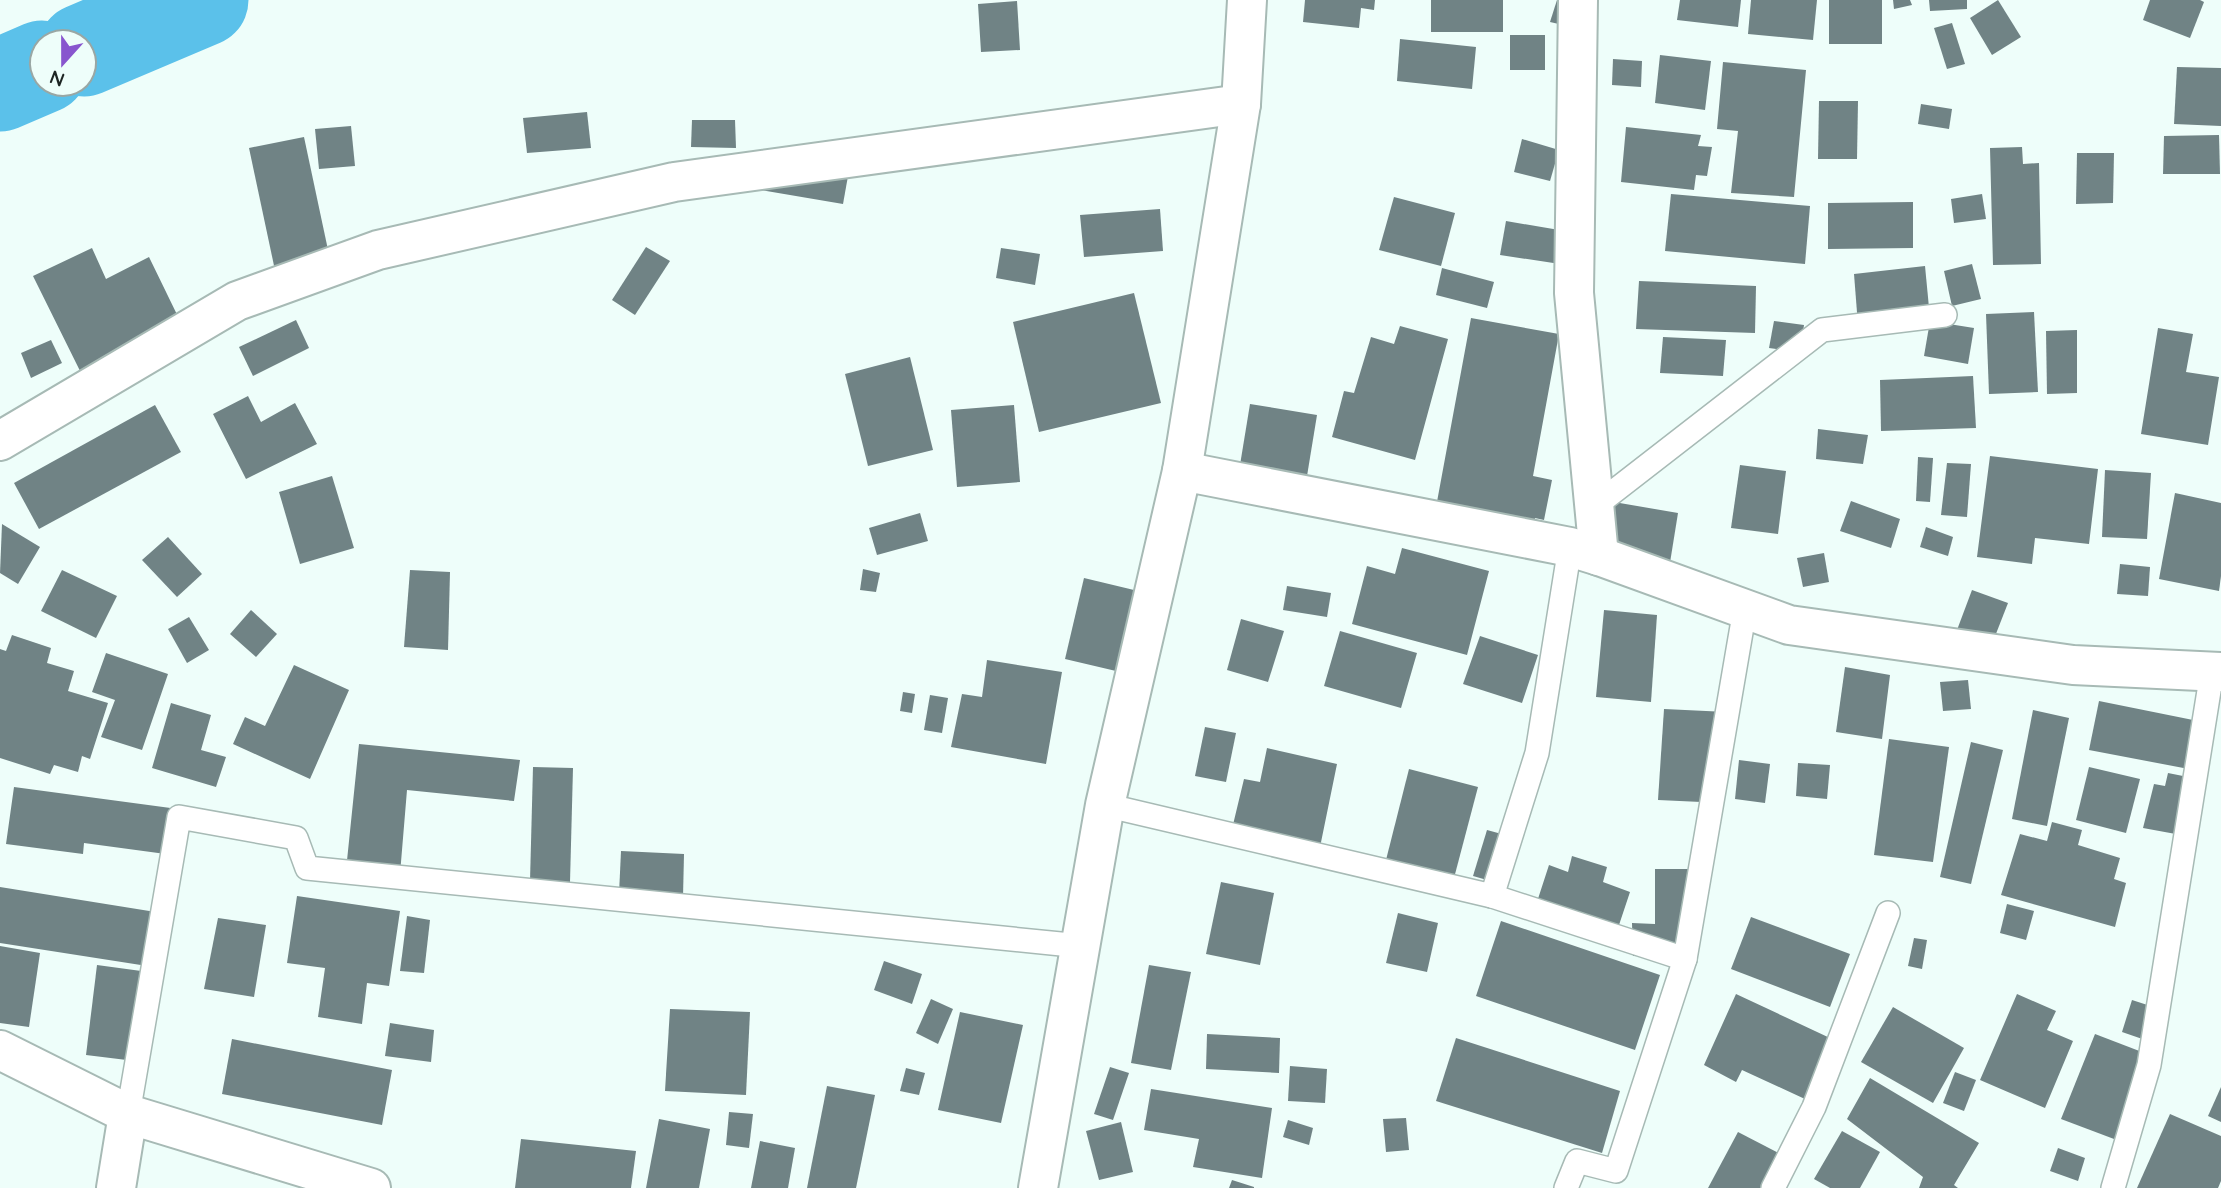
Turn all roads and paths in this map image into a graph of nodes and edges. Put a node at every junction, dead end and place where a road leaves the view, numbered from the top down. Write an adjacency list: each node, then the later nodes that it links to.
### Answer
1 (1247, 0): 3 (street)
2 (1578, 0): 7 (street)
3 (1241, 104): 5 (street); 6 (street)
4 (1945, 315): 7 (lane)
5 (0, 441)
6 (1182, 471): 8 (street); 11 (street)
7 (1595, 506): 8 (street)
8 (1585, 551): 9 (street); 12 (lane)
9 (1745, 609): 10 (street); 15 (lane)
10 (2216, 672): 23 (lane)
11 (1105, 805): 12 (lane); 14 (street)
12 (1492, 896): 15 (lane)
13 (1888, 913): 22 (lane)
14 (1080, 946): 17 (lane); 20 (street)
15 (1685, 959): 21 (lane)
16 (0, 1050): 17 (street)
17 (128, 1114): 18 (street); 19 (street)
18 (116, 1188)
19 (372, 1188)
20 (1038, 1188)
21 (1566, 1188)
22 (1773, 1188)
23 (2113, 1188)

